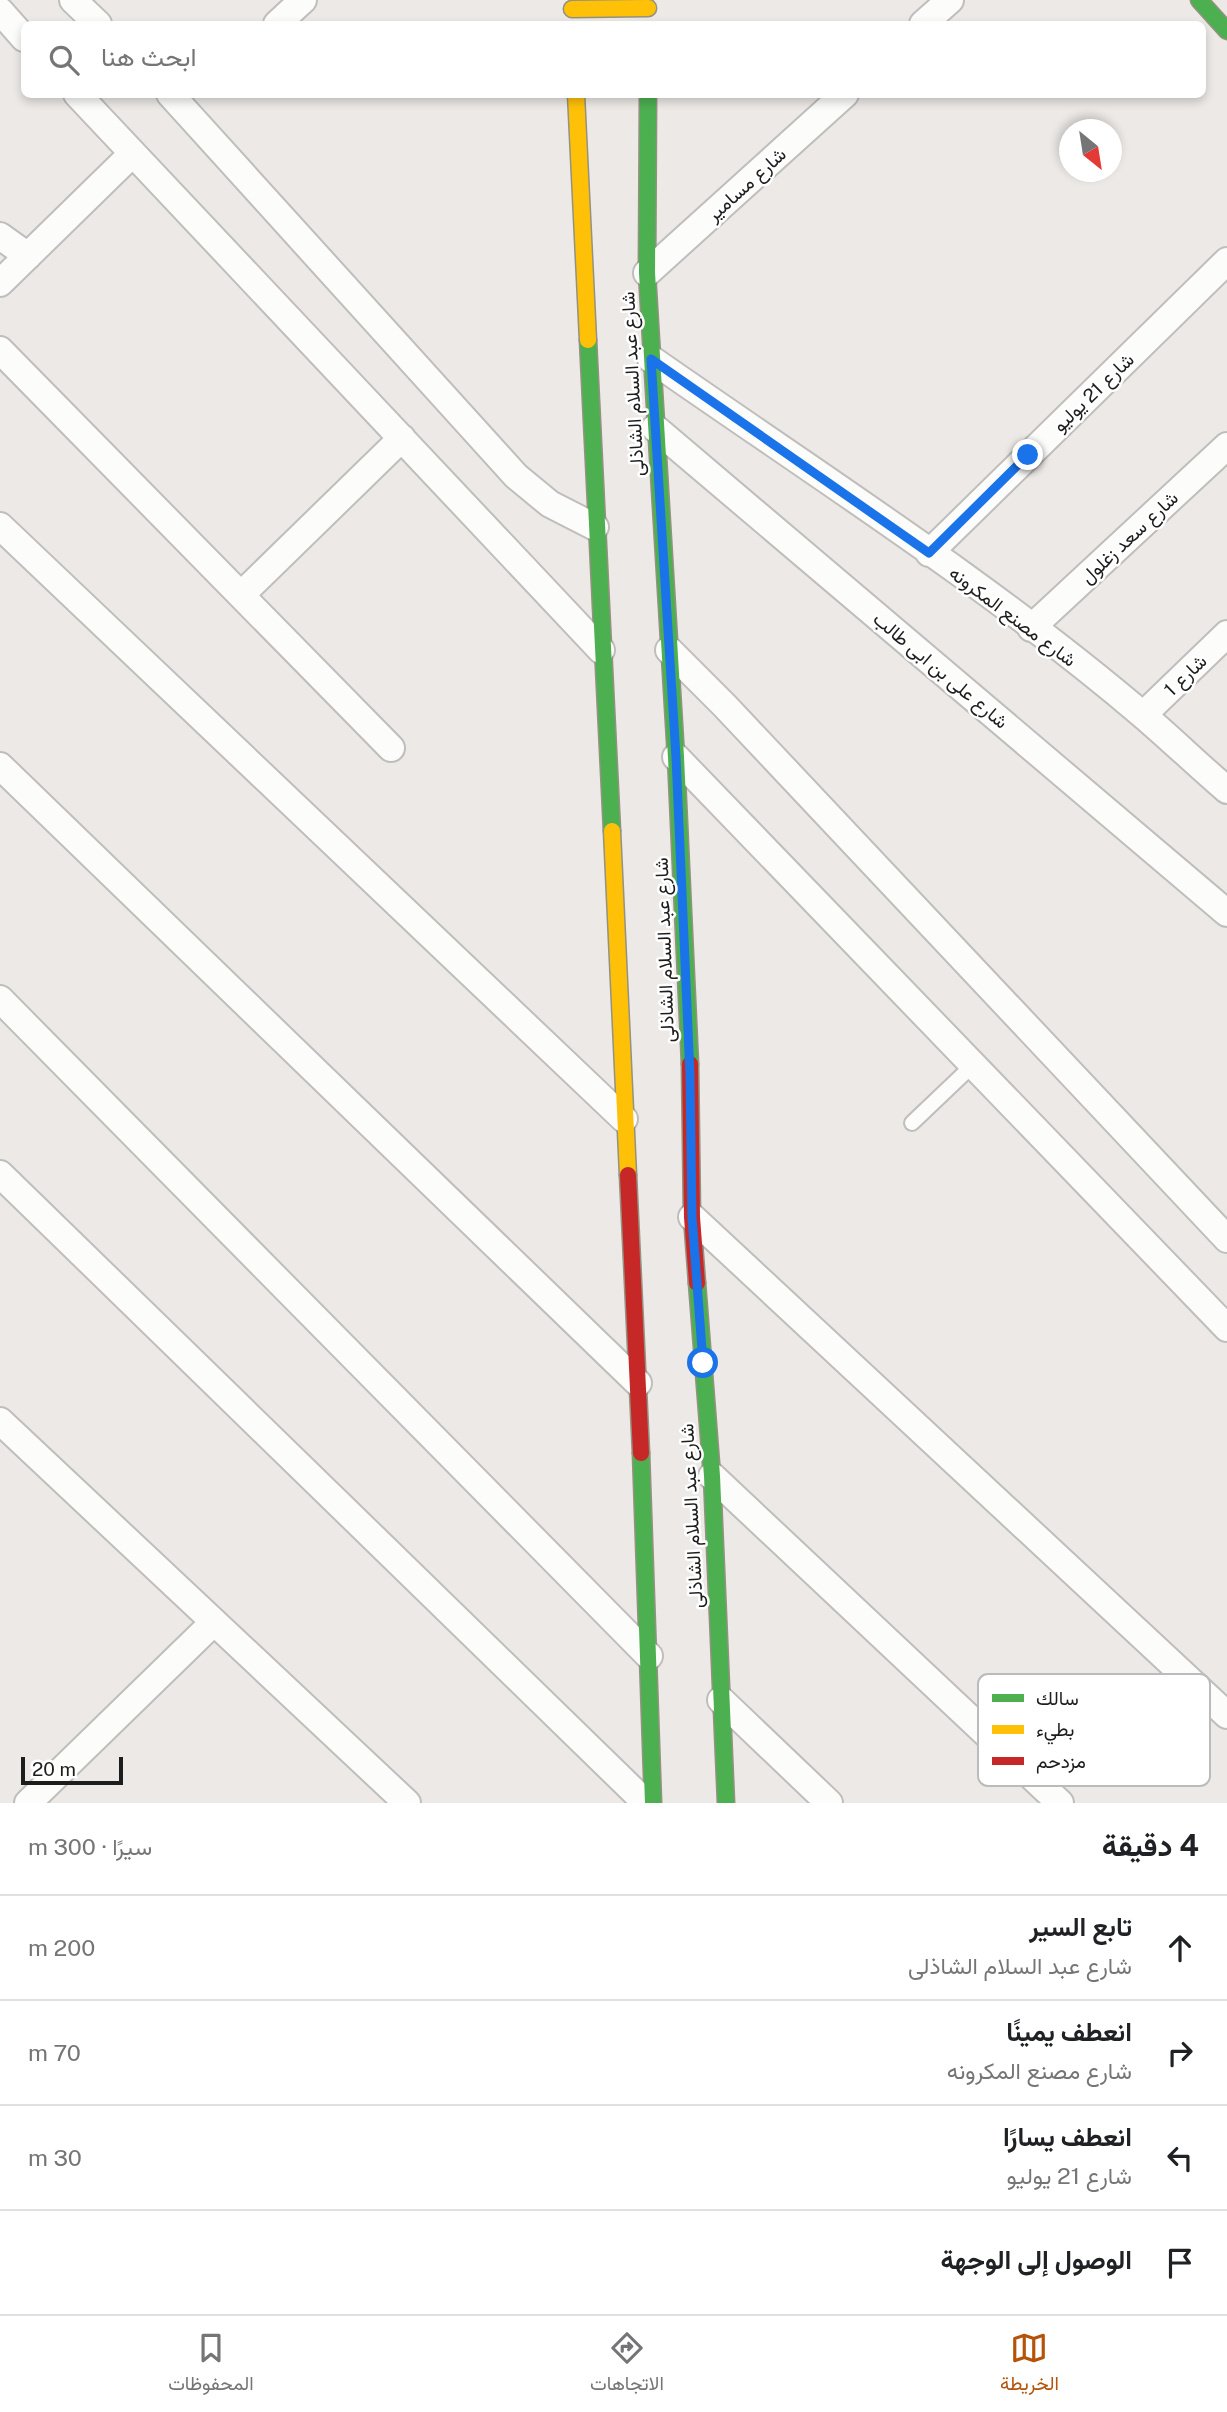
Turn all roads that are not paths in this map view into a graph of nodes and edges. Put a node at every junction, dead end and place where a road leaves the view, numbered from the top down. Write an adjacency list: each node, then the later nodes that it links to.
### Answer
1 (73, 0): 8 (street)
2 (303, 0): 9 (street)
3 (950, 0): 10 (street)
4 (1199, 0): 11 (main road)
5 (0, 11): 12 (street)
6 (572, 11): 7 (main road)
7 (648, 11)
8 (95, 21)
9 (279, 21)
10 (926, 21)
11 (1227, 31)
12 (21, 34)
13 (81, 98): 18 (street)
14 (576, 98): 30 (main road)
15 (648, 98): 22 (main road, شارع عبد السلام الشاذلى)
16 (841, 98): 22 (street, شارع مسامير)
17 (186, 99): 30 (street)
18 (132, 153): 20 (street); 27 (street)
19 (0, 236): 20 (street)
20 (27, 256): 23 (street)
21 (1227, 261): 31 (street, شارع 21 يوليو)
22 (647, 273): 25 (main road, شارع عبد السلام الشاذلى)
23 (0, 283)
24 (0, 349): 32 (street)
25 (651, 359): 26 (main road, شارع عبد السلام الشاذلى); 31 (street, شارع مصنع المكرونه)
26 (655, 428): 36 (main road, شارع عبد السلام الشاذلى); 42 (street, شارع على بن ابى طالب)
27 (402, 438): 32 (street); 35 (street)
28 (1227, 446): 33 (street, شارع سعد زغلول)
29 (0, 526): 45 (street)
30 (596, 527): 35 (main road)
31 (929, 553): 33 (street, شارع مصنع المكرونه)
32 (241, 595): 38 (street)
33 (1031, 628): 37 (street, شارع مصنع المكرونه)
34 (1227, 634): 37 (street, شارع 1)
35 (601, 650): 45 (main road)
36 (669, 650): 39 (main road, شارع عبد السلام الشاذلى); 49 (street)
37 (1143, 715): 41 (street, شارع مصنع المكرونه)
38 (391, 748)
39 (676, 757): 44 (street); 48 (main road, شارع عبد السلام الشاذلى)
40 (0, 766): 51 (street)
41 (1227, 790)
42 (1227, 913)
43 (0, 999): 55 (street)
44 (974, 1064): 46 (lane); 50 (street)
45 (624, 1119): 51 (main road)
46 (912, 1123)
47 (0, 1174): 64 (street)
48 (692, 1217): 53 (main road, شارع عبد السلام الشاذلى); 56 (street)
49 (1227, 1239)
50 (1227, 1328)
51 (638, 1383): 55 (main road)
52 (0, 1421): 54 (street)
53 (712, 1476): 58 (main road, شارع عبد السلام الشاذلى); 60 (street)
54 (214, 1622): 62 (street); 63 (street)
55 (649, 1656): 65 (main road)
56 (1183, 1674)
57 (1210, 1699): 59 (street)
58 (721, 1700): 66 (main road, شارع عبد السلام الشاذلى); 67 (street)
59 (1227, 1715)
60 (978, 1726)
61 (1042, 1786): 68 (street)
62 (28, 1803)
63 (407, 1803)
64 (646, 1803)
65 (653, 1803)
66 (726, 1803)
67 (828, 1803)
68 (1060, 1803)

